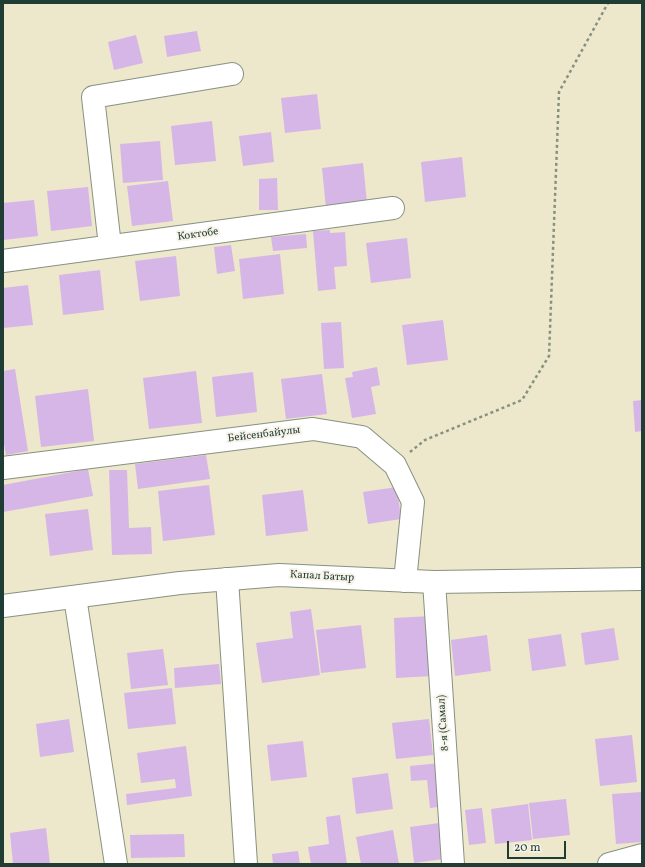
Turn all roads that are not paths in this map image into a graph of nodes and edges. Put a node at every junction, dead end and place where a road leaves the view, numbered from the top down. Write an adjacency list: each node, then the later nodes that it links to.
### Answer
1 (232, 74): 3 (street)
2 (393, 208): 3 (street, Коктобе)
3 (110, 246): 4 (street, Коктобе)
4 (3, 261)
5 (3, 468): 7 (street, Бейсенбайулы)
6 (227, 579): 7 (street, Капал Батыр); 10 (street, Капал Батыр); 14 (street)
7 (405, 581): 8 (street, Капал Батыр)
8 (434, 582): 9 (street, Капал Батыр); 15 (street, 8-я (Самал))
9 (642, 583)
10 (75, 597): 11 (street, Капал Батыр); 13 (street)
11 (3, 606)
12 (642, 856): 16 (street)
13 (116, 864)
14 (246, 864)
15 (454, 864)
16 (609, 864)

